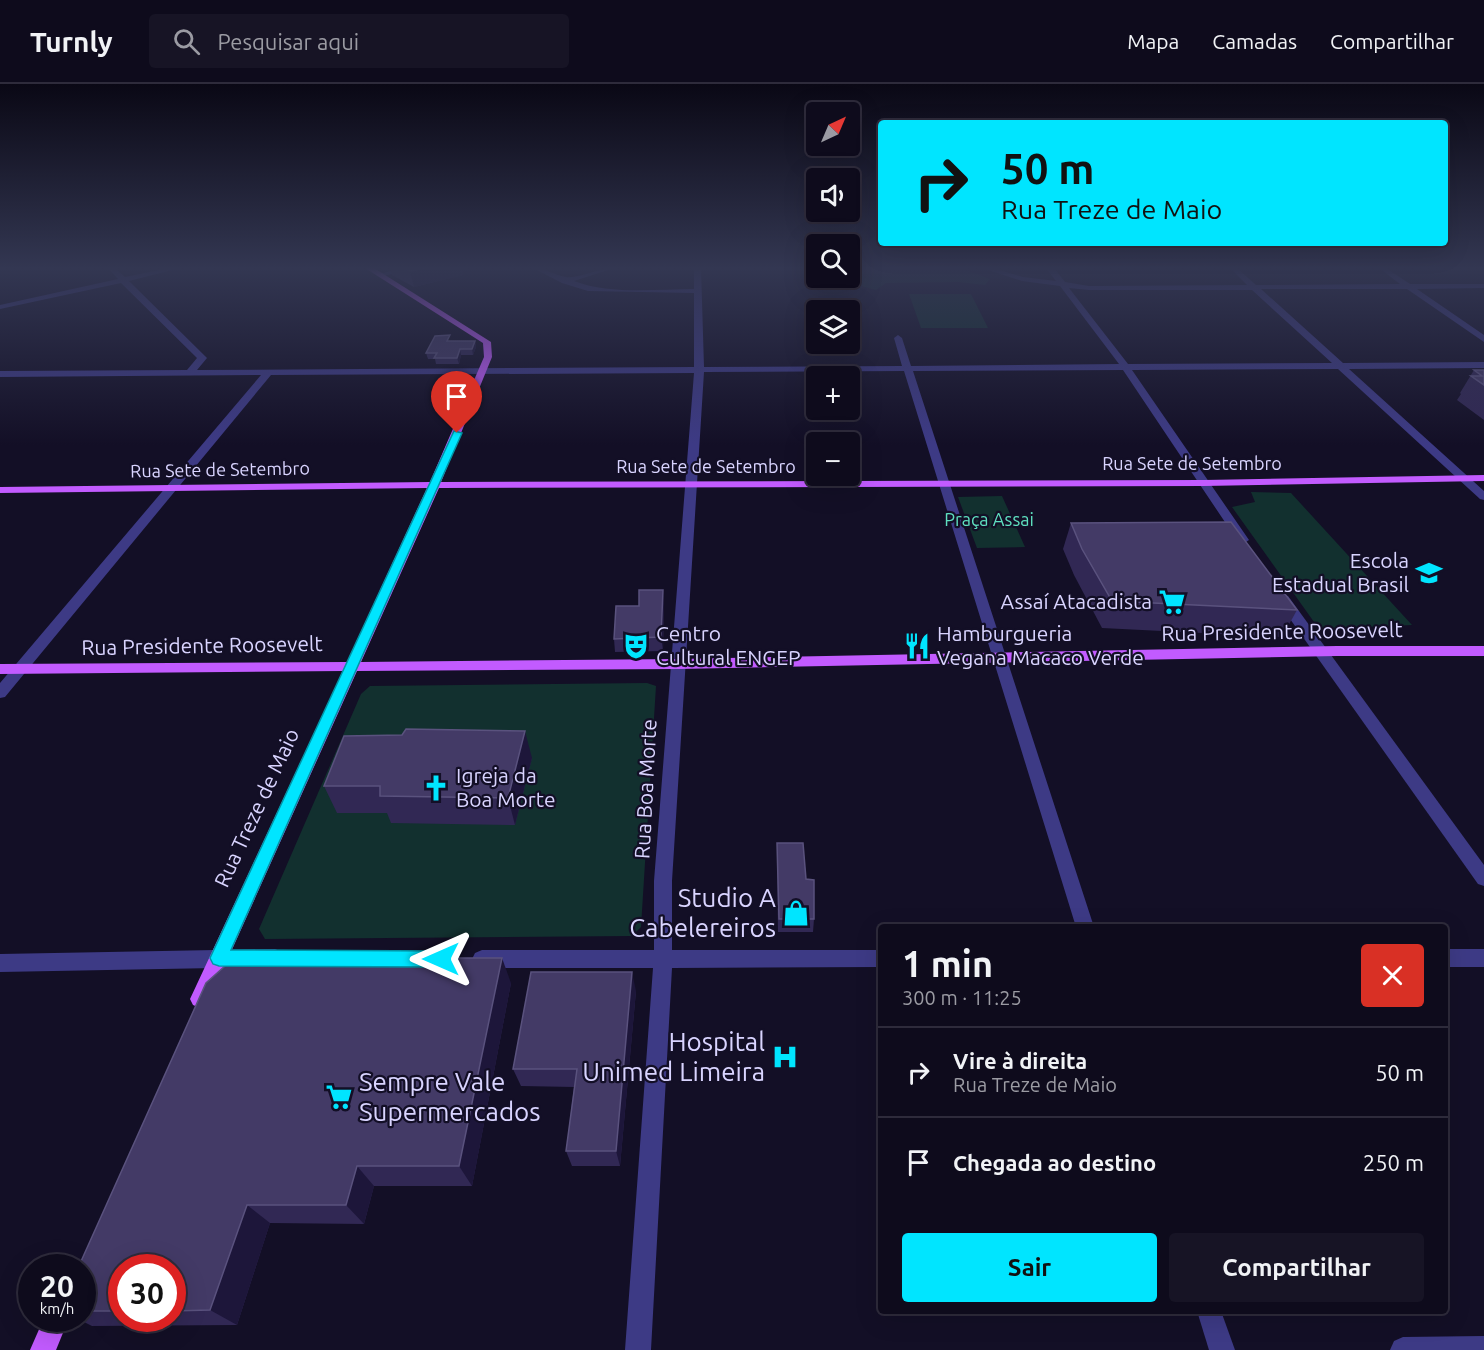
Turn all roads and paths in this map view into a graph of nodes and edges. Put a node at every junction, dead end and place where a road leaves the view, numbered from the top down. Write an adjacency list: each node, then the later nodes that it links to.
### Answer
1 (171, 327): 13 (street)
2 (463, 327): 14 (main road, Rua Treze de Maio)
3 (698, 327): 15 (street, Rua Boa Morte)
4 (1095, 327): 11 (street)
5 (1298, 327): 10 (street)
6 (1467, 327): 8 (street)
7 (898, 338): 12 (street)
8 (1484, 339)
9 (1484, 365): 10 (street)
10 (1341, 366): 11 (street); 19 (street)
11 (1126, 368): 12 (street); 20 (street)
12 (908, 369): 15 (street); 21 (street)
13 (191, 371): 16 (street); 17 (street)
14 (483, 371): 15 (street); 16 (street); 22 (main road, Rua Treze de Maio)
15 (699, 371): 23 (street, Rua Boa Morte)
16 (268, 372): 24 (street)
17 (0, 374)
18 (1484, 478): 19 (main road, Rua Sete de Setembro)
19 (1465, 479): 20 (main road, Rua Sete de Setembro); 26 (street)
20 (1204, 483): 21 (main road, Rua Sete de Setembro); 27 (street)
21 (944, 484): 23 (main road, Rua Sete de Setembro); 31 (street)
22 (435, 485): 23 (main road, Rua Sete de Setembro); 24 (main road, Rua Sete de Setembro); 33 (main road, Rua Treze de Maio)
23 (692, 485): 32 (street, Rua Boa Morte)
24 (171, 489): 25 (main road, Rua Sete de Setembro); 35 (street)
25 (0, 490)
26 (1484, 497)
27 (1249, 549)
28 (1275, 587): 30 (street)
29 (1484, 651): 30 (main road, Rua Presidente Roosevelt)
30 (1319, 652): 31 (main road, Rua Presidente Roosevelt); 37 (street)
31 (1000, 659): 32 (main road, Rua Presidente Roosevelt); 38 (street)
32 (679, 664): 33 (main road, Rua Presidente Roosevelt); 45 (street, Rua Boa Morte)
33 (353, 665): 35 (main road, Rua Presidente Roosevelt); 39 (main road, Rua Treze de Maio)
34 (0, 669): 35 (main road, Rua Presidente Roosevelt)
35 (21, 669): 36 (street)
36 (0, 693)
37 (1484, 879)
38 (1084, 924)
39 (219, 958): 40 (street); 46 (street); 47 (main road, Rua Treze de Maio)
40 (299, 958)
41 (878, 958): 45 (street)
42 (1448, 958): 43 (street)
43 (1484, 958)
44 (460, 959): 45 (street)
45 (663, 959): 52 (street, Rua Boa Morte)
46 (0, 963)
47 (196, 1009)
48 (1210, 1314): 53 (street)
49 (51, 1332): 51 (main road)
50 (1484, 1349): 54 (street)
51 (43, 1350)
52 (638, 1350)
53 (1222, 1350)
54 (1402, 1350)

